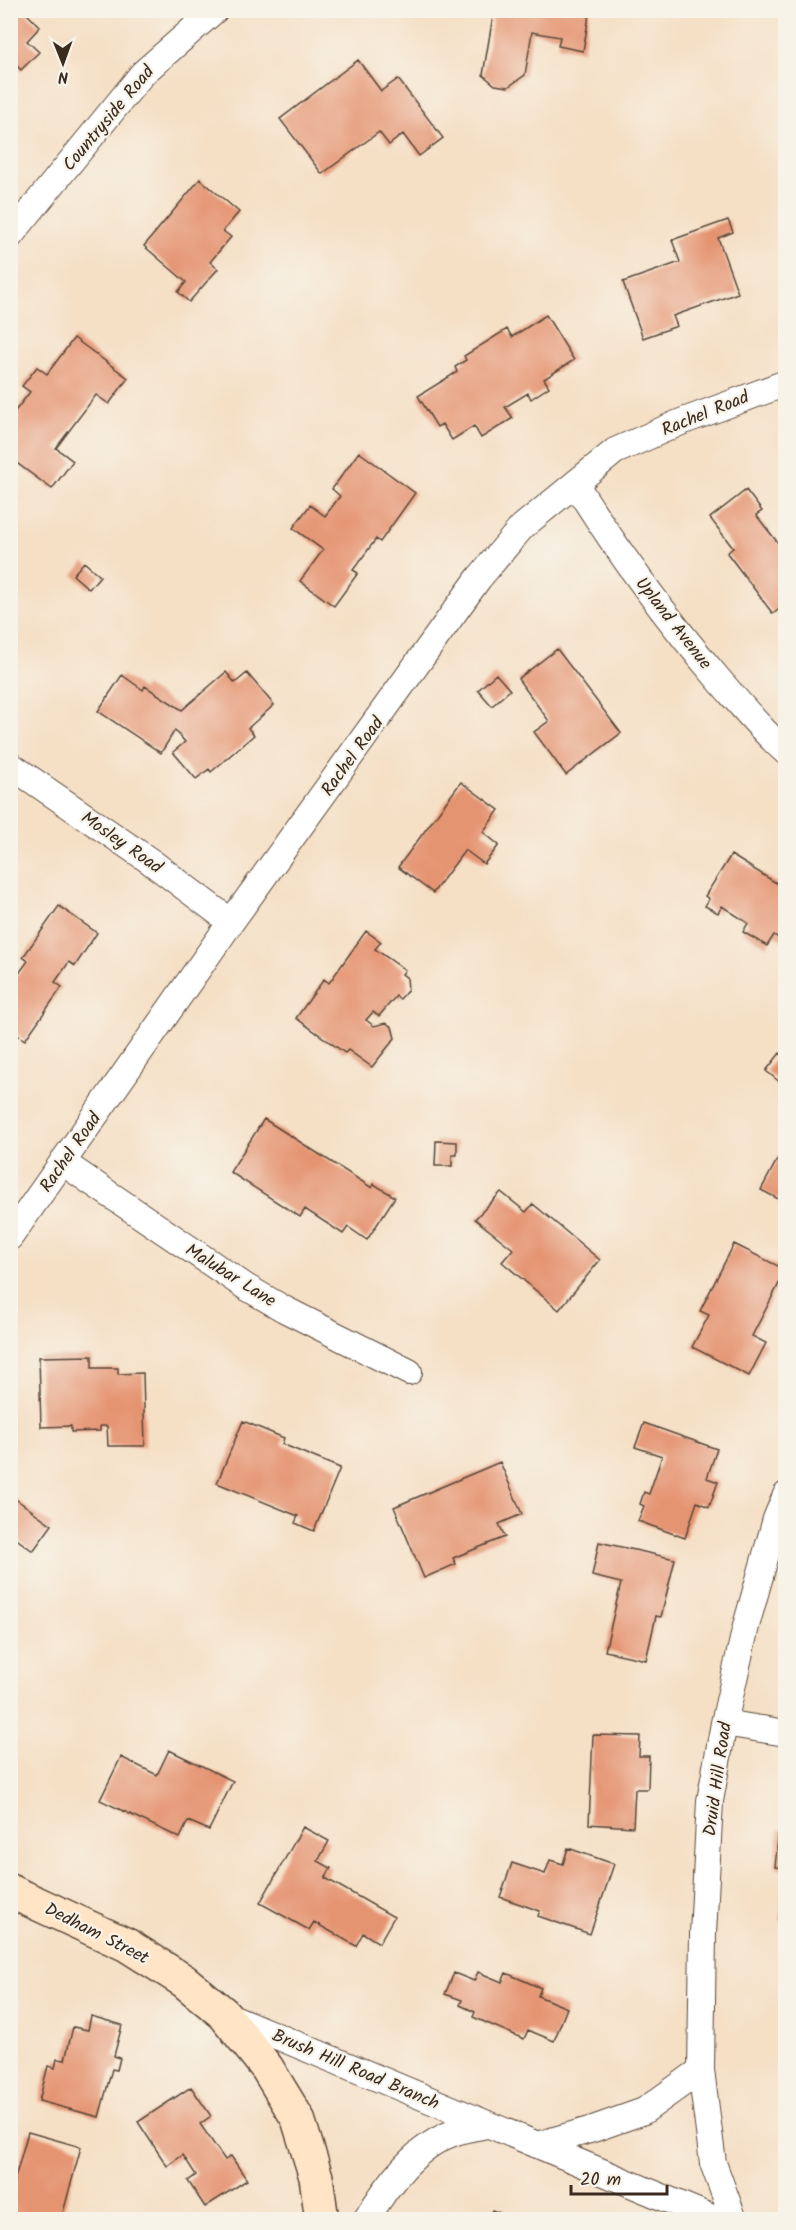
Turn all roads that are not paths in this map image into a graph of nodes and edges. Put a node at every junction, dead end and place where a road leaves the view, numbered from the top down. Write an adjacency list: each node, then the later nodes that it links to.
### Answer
1 (215, 10): 2 (street, Countryside Road)
2 (13, 227)
3 (786, 383): 4 (street, Rachel Road)
4 (576, 484): 5 (street, Upland Avenue); 7 (street, Rachel Road)
5 (786, 752)
6 (10, 765): 7 (street, Mosley Road)
7 (231, 922): 8 (street, Rachel Road)
8 (62, 1162): 9 (street, Rachel Road); 10 (street, Malubar Lane)
9 (10, 1237)
10 (409, 1372)
11 (786, 1495): 12 (street, Druid Hill Road)
12 (724, 1723): 13 (street); 16 (street, Druid Hill Road)
13 (786, 1733)
14 (10, 1891): 15 (main road, Dedham Street)
15 (224, 2014): 17 (street, Brush Hill Road Branch); 19 (main road, Dedham Street)
16 (701, 2070): 18 (street); 22 (street, Druid Hill Road)
17 (488, 2125): 18 (street, Brush Hill Road Branch); 20 (street)
18 (537, 2145): 21 (street, Brush Hill Road Branch)
19 (322, 2220)
20 (366, 2220)
21 (717, 2220)
22 (734, 2220)

